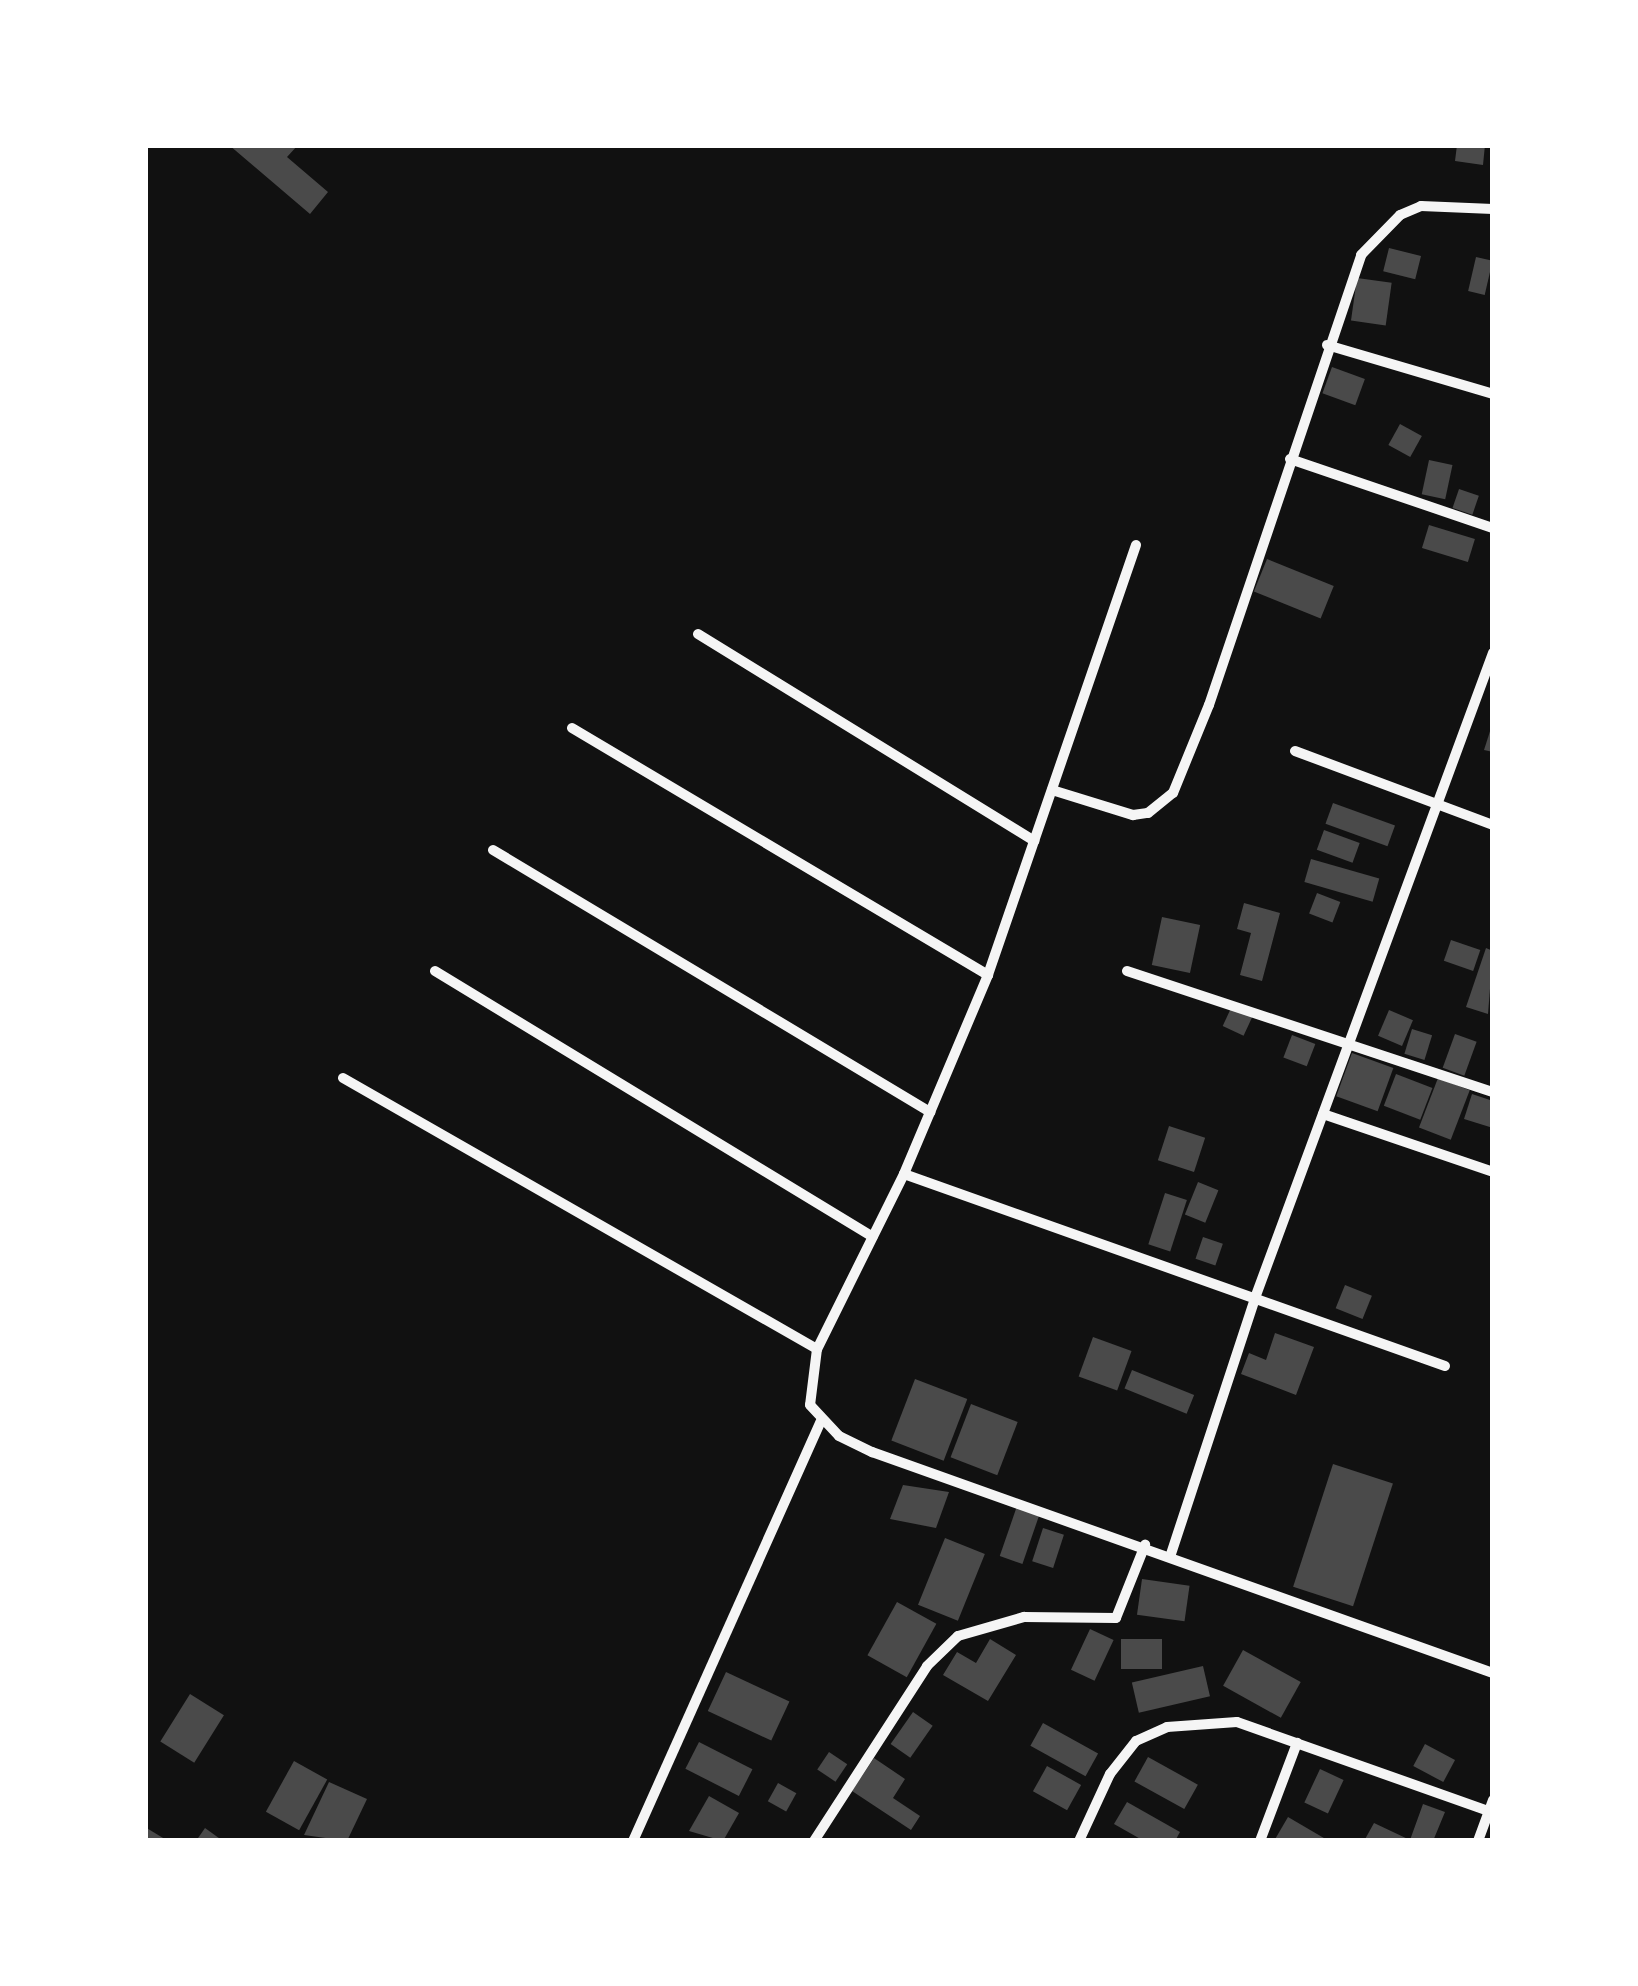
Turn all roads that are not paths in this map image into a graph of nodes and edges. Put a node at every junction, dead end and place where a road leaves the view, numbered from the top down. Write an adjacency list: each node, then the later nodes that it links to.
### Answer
1 (1493, 209): 2 (street)
2 (1327, 345): 3 (street); 4 (street)
3 (1493, 394)
4 (1290, 459): 5 (street); 11 (street)
5 (1493, 528)
6 (1136, 545): 11 (street)
7 (698, 634): 14 (street)
8 (1493, 654): 12 (street)
9 (572, 728): 18 (street)
10 (1294, 751): 12 (street)
11 (1052, 790): 14 (street)
12 (1436, 806): 13 (street); 19 (street)
13 (1493, 825)
14 (1034, 841): 18 (street)
15 (492, 850): 22 (street)
16 (435, 971): 26 (street)
17 (1127, 972): 19 (street)
18 (988, 976): 22 (street)
19 (1349, 1044): 21 (street); 23 (street)
20 (343, 1078): 28 (street)
21 (1493, 1092)
22 (930, 1112): 25 (street)
23 (1323, 1114): 24 (street); 27 (street)
24 (1493, 1172)
25 (904, 1174): 26 (street); 27 (street)
26 (873, 1237): 28 (street)
27 (1255, 1298): 29 (street); 32 (street)
28 (817, 1349): 30 (street)
29 (1445, 1366)
30 (822, 1421): 31 (street); 36 (street)
31 (1145, 1545): 32 (street); 37 (street)
32 (1172, 1554): 33 (street)
33 (1493, 1673)
34 (1297, 1743): 35 (street); 38 (street); 39 (street)
35 (1491, 1806): 40 (street)
36 (633, 1841)
37 (814, 1841)
38 (1079, 1841)
39 (1260, 1841)
40 (1478, 1841)

